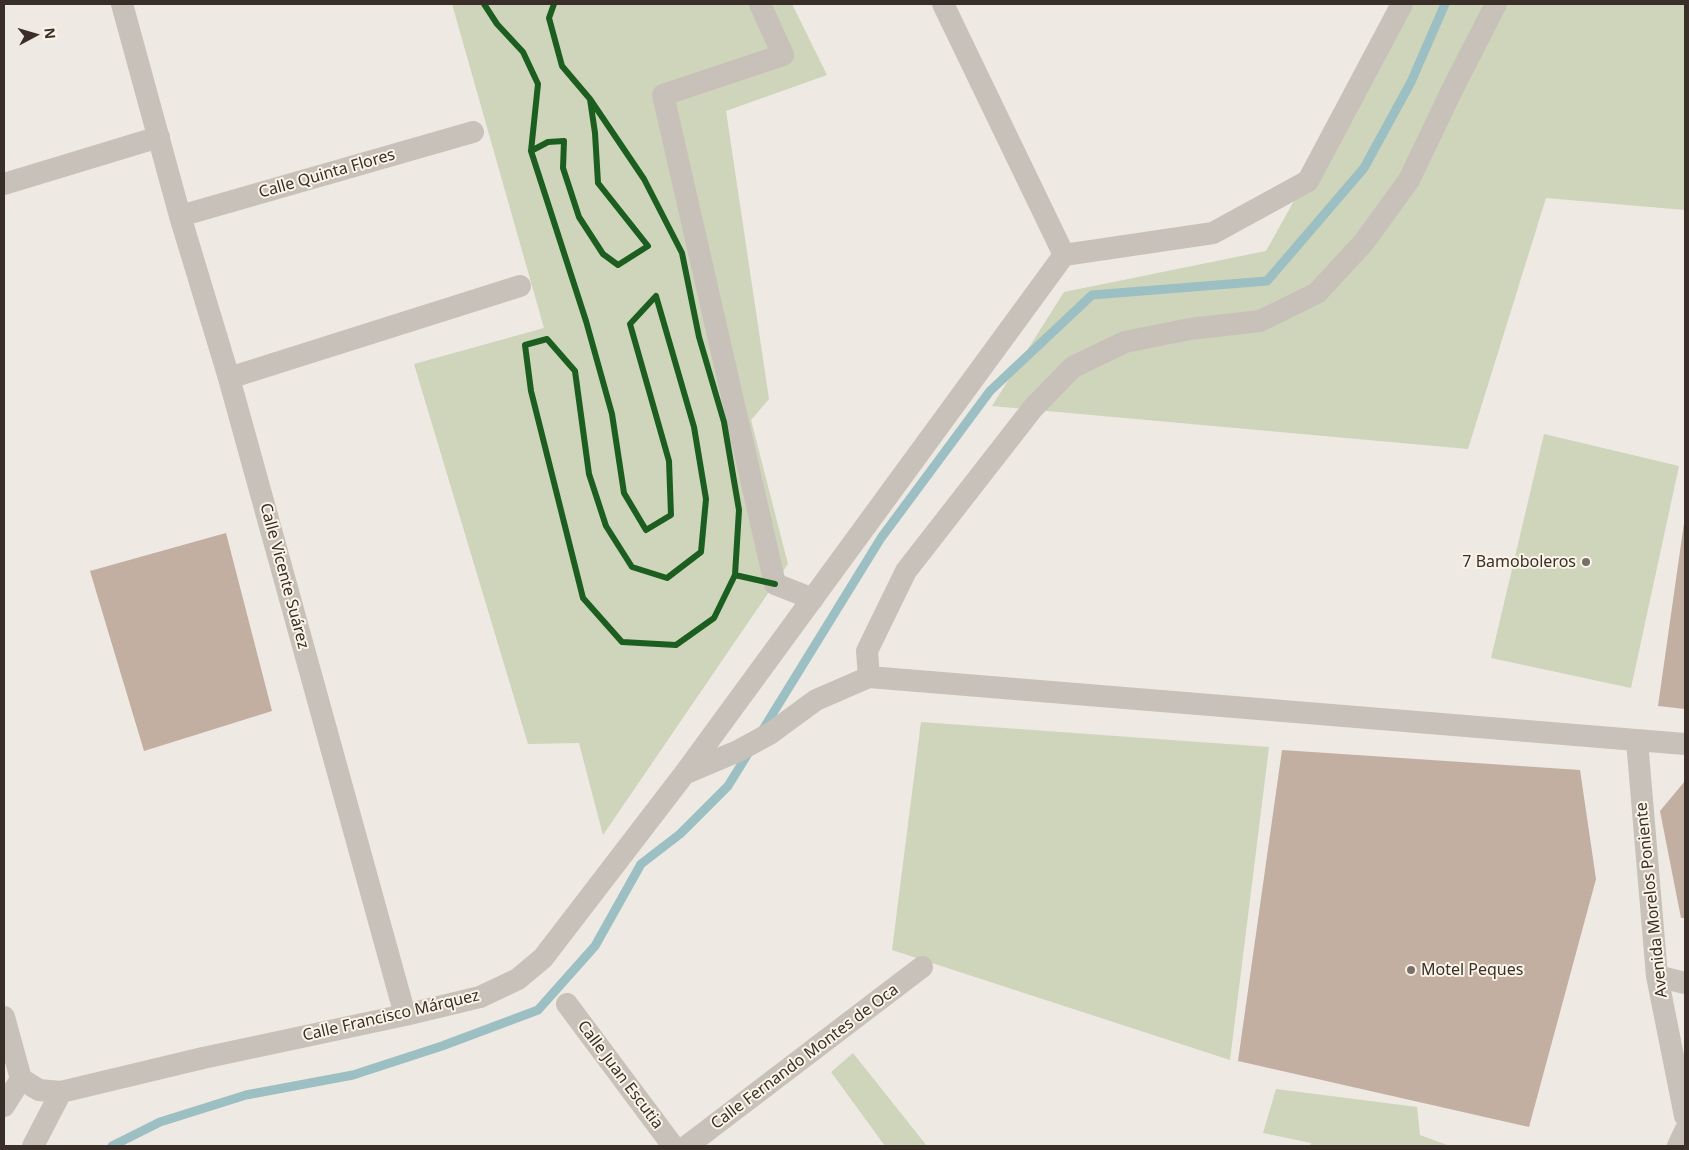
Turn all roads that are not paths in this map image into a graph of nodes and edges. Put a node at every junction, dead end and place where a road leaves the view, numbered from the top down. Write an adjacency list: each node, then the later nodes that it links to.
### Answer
1 (122, 4): 7 (street, Calle Vicente Suárez)
2 (760, 4): 13 (street)
3 (944, 4): 10 (street)
4 (1402, 4): 10 (street)
5 (1496, 4): 14 (street)
6 (474, 132): 9 (street, Calle Quinta Flores)
7 (159, 137): 8 (street); 9 (street, Calle Vicente Suárez)
8 (4, 184)
9 (180, 216): 12 (street, Calle Vicente Suárez)
10 (1064, 255): 13 (street, Calle Francisco Márquez)
11 (520, 286): 12 (street)
12 (229, 378): 22 (street, Calle Vicente Suárez)
13 (813, 599): 17 (street, Calle Francisco Márquez)
14 (869, 677): 15 (street); 17 (street)
15 (1637, 741): 16 (street); 19 (street, Avenida Morelos Poniente)
16 (1685, 744)
17 (685, 773): 22 (street, Calle Francisco Márquez)
18 (922, 967): 31 (street, Calle Fernando Montes de Oca)
19 (1657, 976): 20 (street); 27 (street, Avenida Morelos Poniente)
20 (1685, 983)
21 (567, 1004): 30 (street, Calle Juan Escutia)
22 (405, 1015): 25 (street, Calle Francisco Márquez)
23 (4, 1017): 24 (street)
24 (30, 1084): 25 (street, Calle Francisco Márquez); 26 (street)
25 (62, 1092): 29 (street)
26 (4, 1106)
27 (1685, 1116)
28 (1685, 1131): 32 (street)
29 (33, 1146)
30 (673, 1146)
31 (687, 1146)
32 (1678, 1146)

